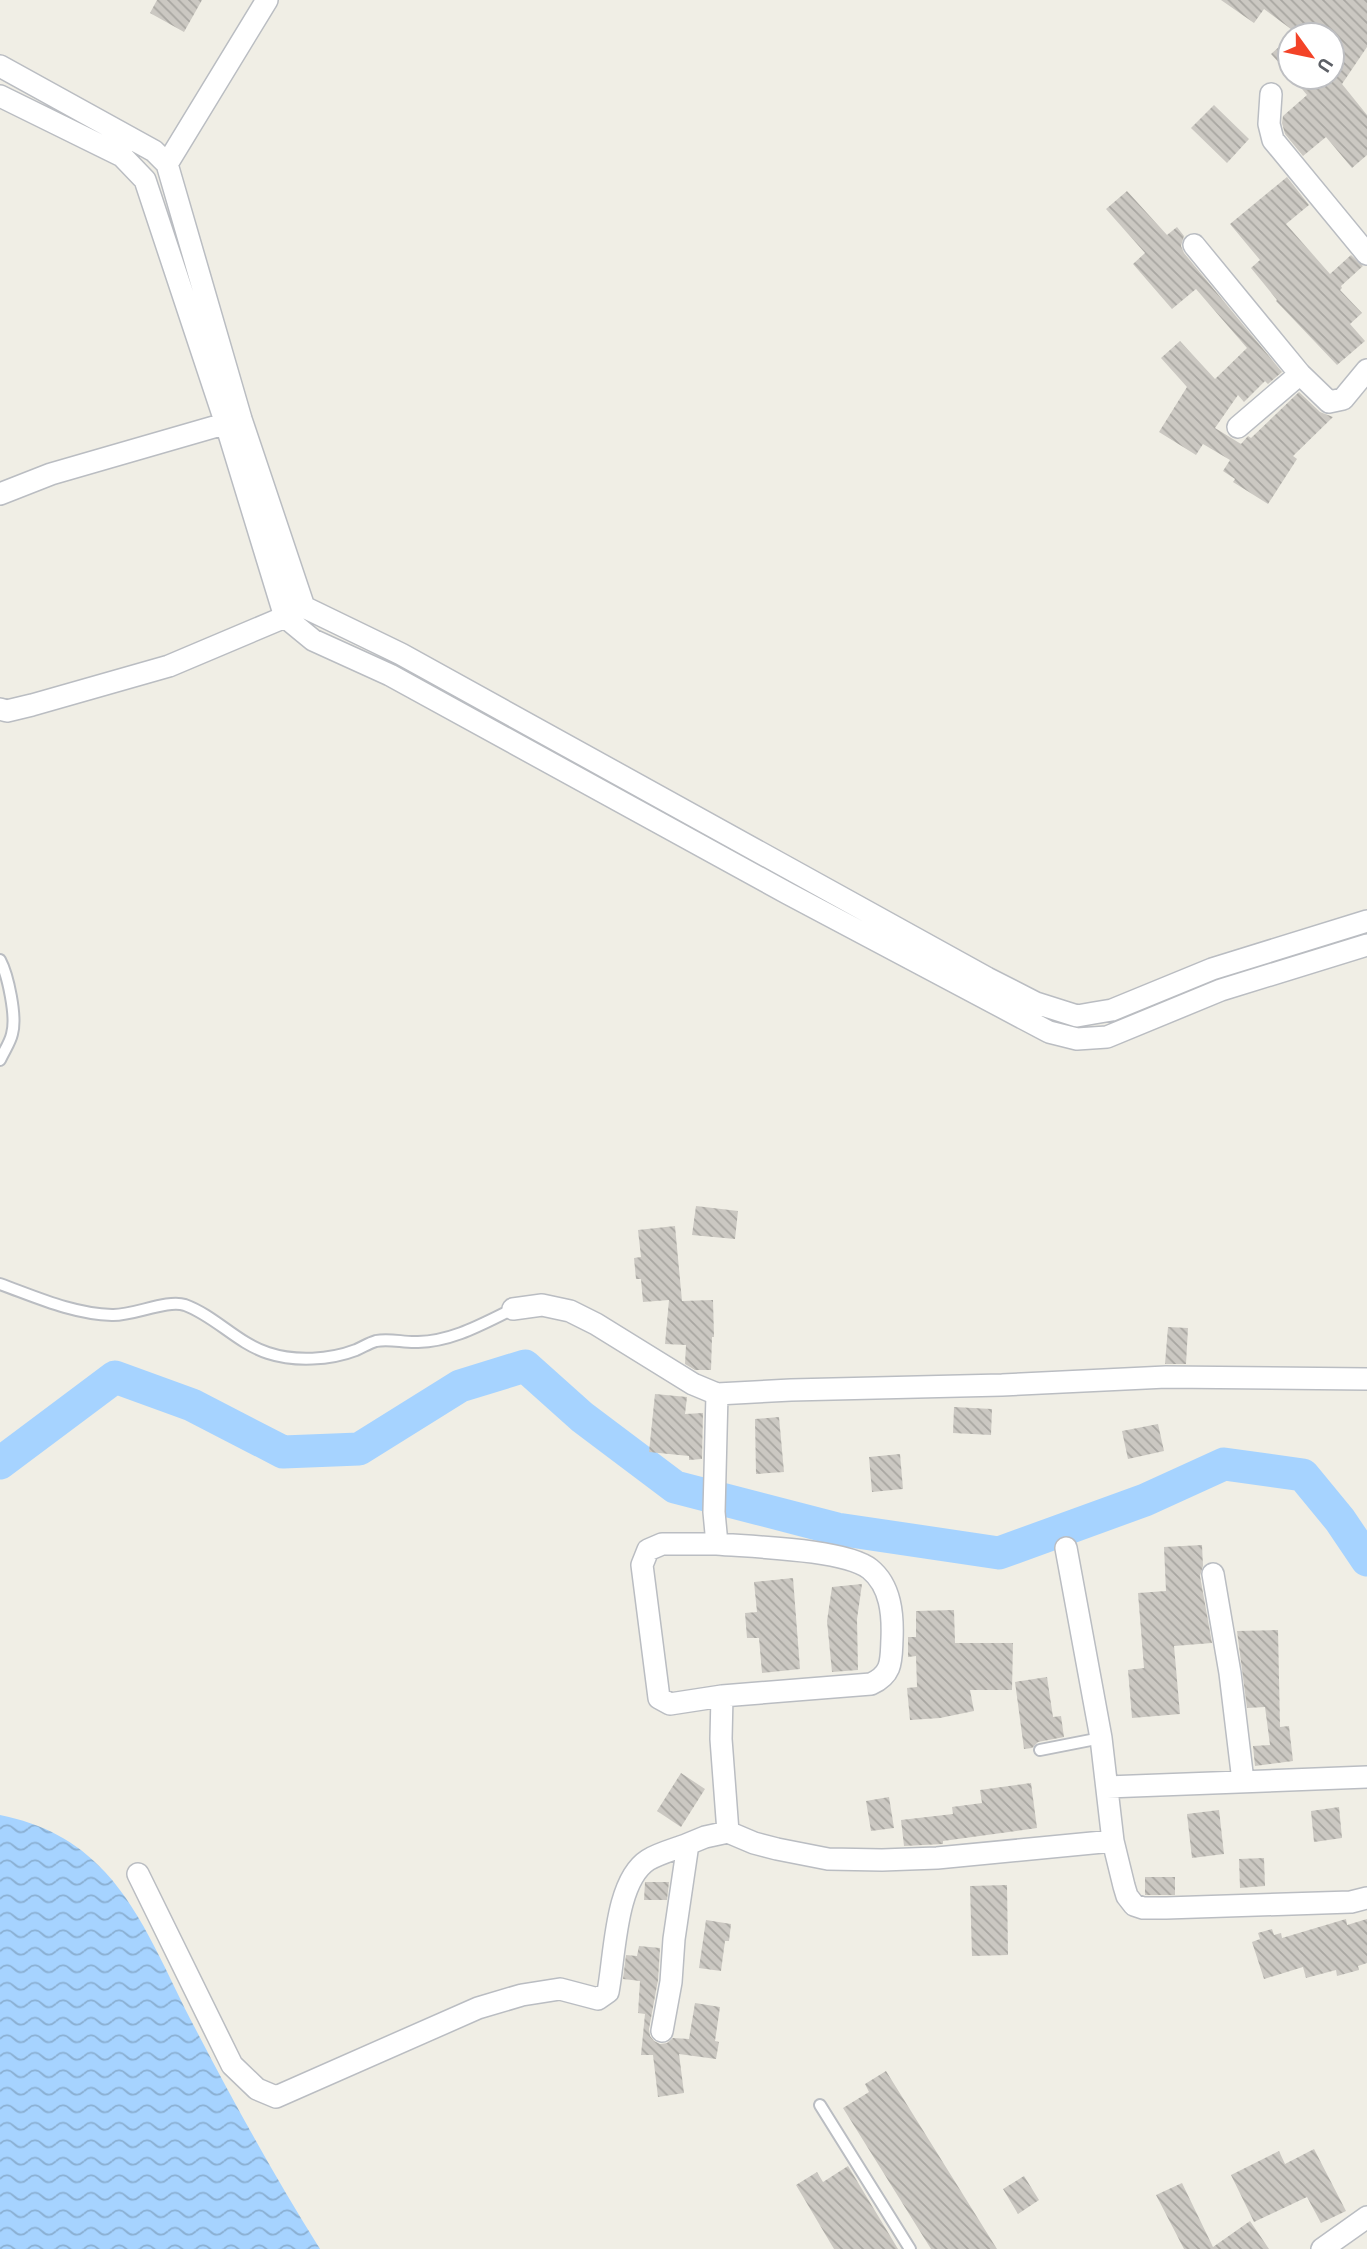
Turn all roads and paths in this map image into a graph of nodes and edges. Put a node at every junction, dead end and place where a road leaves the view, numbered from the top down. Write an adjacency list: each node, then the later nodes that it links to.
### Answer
1 (267, 0): 5 (street)
2 (9, 70): 4 (street); 5 (street)
3 (1271, 94): 7 (street)
4 (2, 97): 8 (street)
5 (167, 164): 8 (street)
6 (1194, 245): 10 (street)
7 (1367, 254)
8 (195, 297): 11 (street)
9 (1367, 370): 10 (street)
10 (1300, 374): 12 (street)
11 (234, 421): 13 (street); 14 (street)
12 (1238, 427)
13 (0, 494)
14 (295, 612): 15 (street); 16 (street); 17 (street)
15 (401, 654): 16 (street); 18 (street)
16 (390, 675): 19 (street)
17 (0, 709)
18 (799, 874): 19 (street); 23 (street)
19 (787, 893): 24 (street)
20 (1367, 921): 23 (street)
21 (1367, 944): 24 (street)
22 (0, 960): 25 (lane)
23 (1212, 969): 24 (street)
24 (1221, 990)
25 (0, 1060)
26 (0, 1284): 27 (lane)
27 (513, 1309): 29 (street)
28 (1367, 1379): 29 (street)
29 (717, 1394): 30 (street)
30 (717, 1544): 33 (street); 33 (street)
31 (1066, 1548): 34 (street)
32 (1213, 1574): 37 (street)
33 (722, 1696): 39 (street)
34 (1101, 1738): 35 (lane); 38 (street)
35 (1040, 1750)
36 (1367, 1777): 37 (street)
37 (1243, 1782): 38 (street)
38 (1107, 1787): 40 (street)
39 (728, 1832): 40 (street); 41 (street)
40 (1113, 1841): 43 (street)
41 (688, 1844): 42 (street); 44 (street)
42 (138, 1874)
43 (1367, 1898)
44 (662, 2031)
45 (820, 2105): 47 (lane)
46 (1367, 2217): 48 (street)
47 (909, 2249)
48 (1322, 2249)

